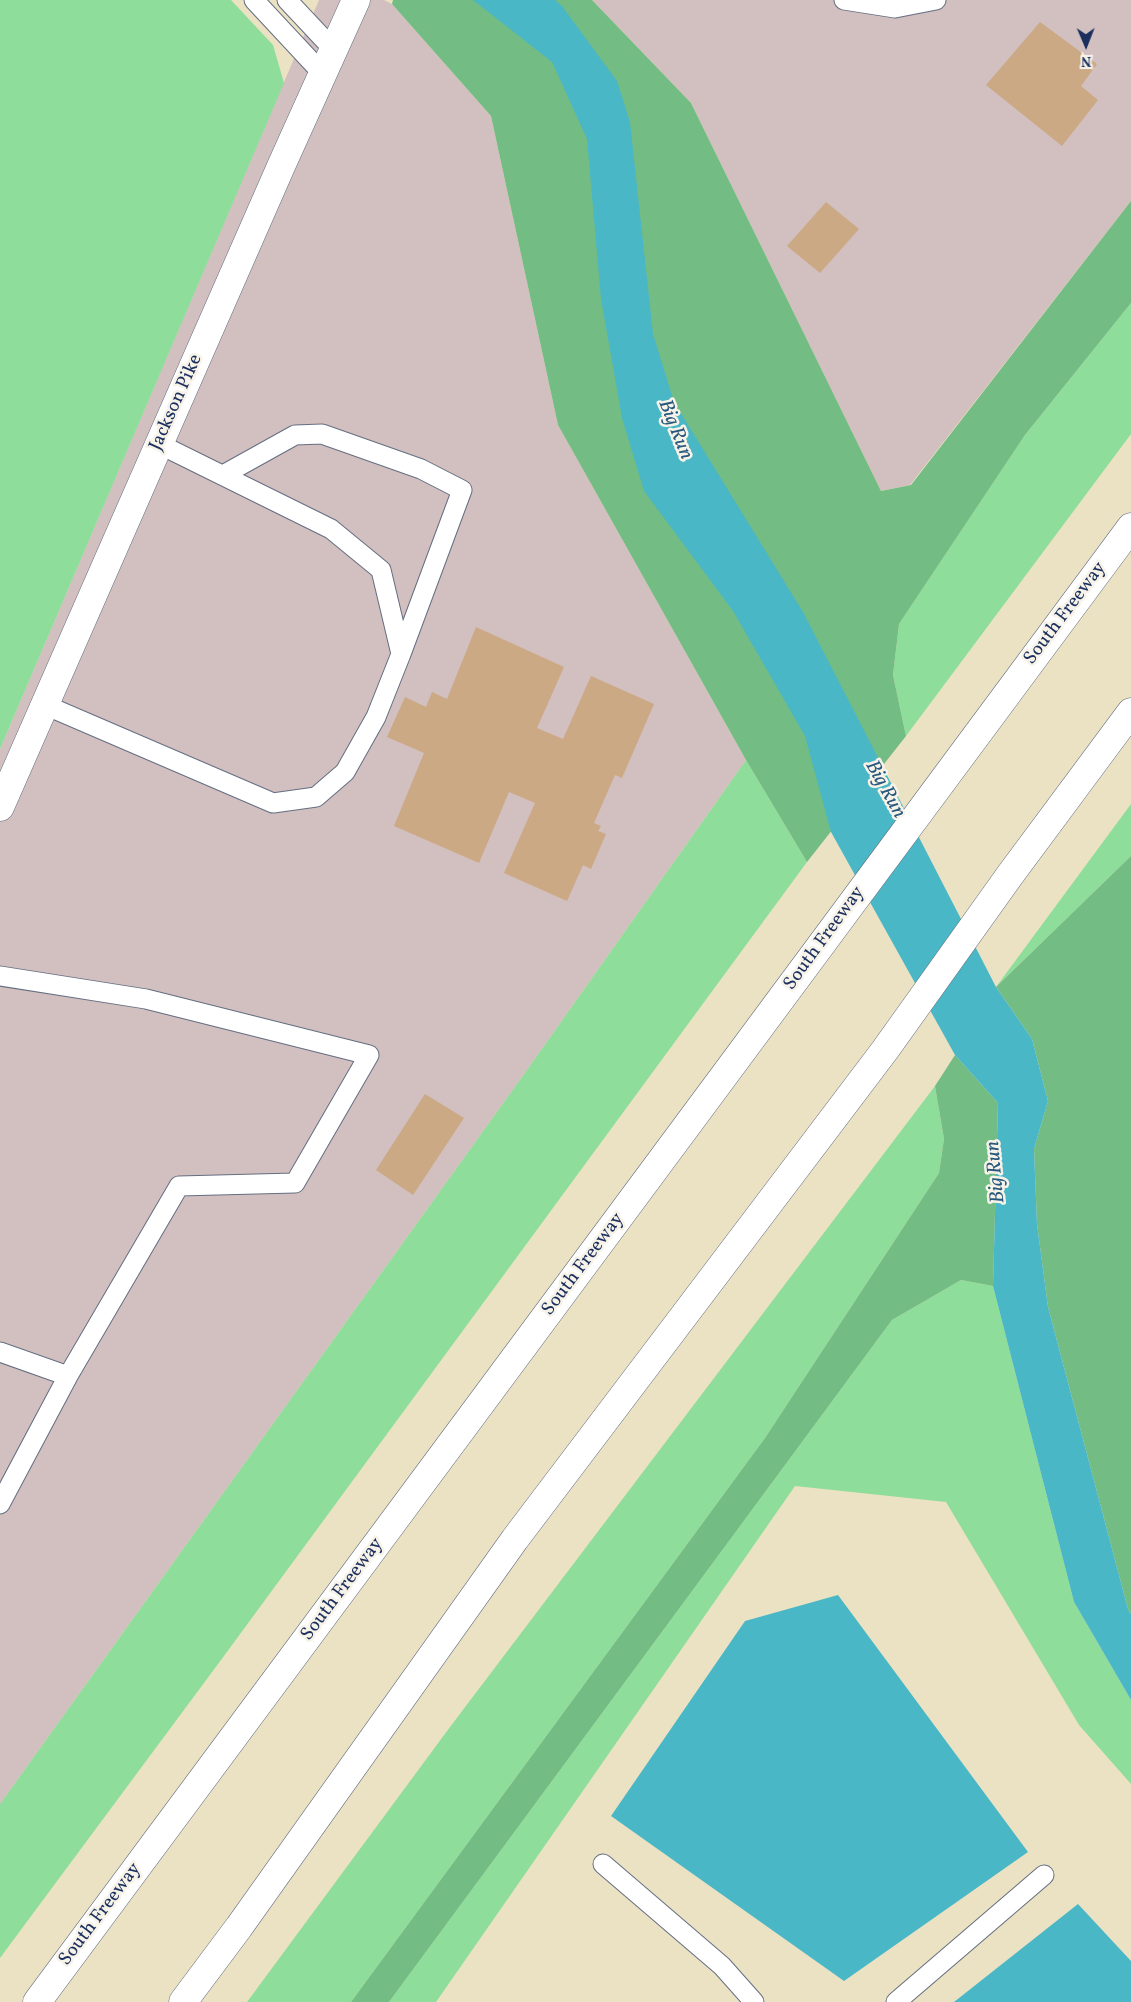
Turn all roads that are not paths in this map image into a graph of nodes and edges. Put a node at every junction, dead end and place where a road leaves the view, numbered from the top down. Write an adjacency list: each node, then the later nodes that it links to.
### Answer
1 (254, 0): 6 (lane)
2 (287, 0): 6 (lane)
3 (356, 0): 6 (main road, Jackson Pike)
4 (844, 0): 5 (lane)
5 (936, 0)
6 (327, 61): 7 (main road, Jackson Pike)
7 (159, 444): 8 (lane); 11 (main road, Jackson Pike)
8 (223, 475): 10 (lane); 10 (lane)
9 (1131, 527): 20 (main road, South Freeway)
10 (400, 654): 11 (lane)
11 (45, 705): 13 (main road, Jackson Pike)
12 (1131, 712): 21 (main road)
13 (0, 807)
14 (0, 976): 16 (lane)
15 (0, 1352): 16 (lane)
16 (68, 1376): 17 (lane)
17 (0, 1504)
18 (604, 1864): 22 (lane)
19 (1044, 1875): 23 (lane)
20 (37, 2002)
21 (183, 2002)
22 (754, 2002)
23 (896, 2002)

